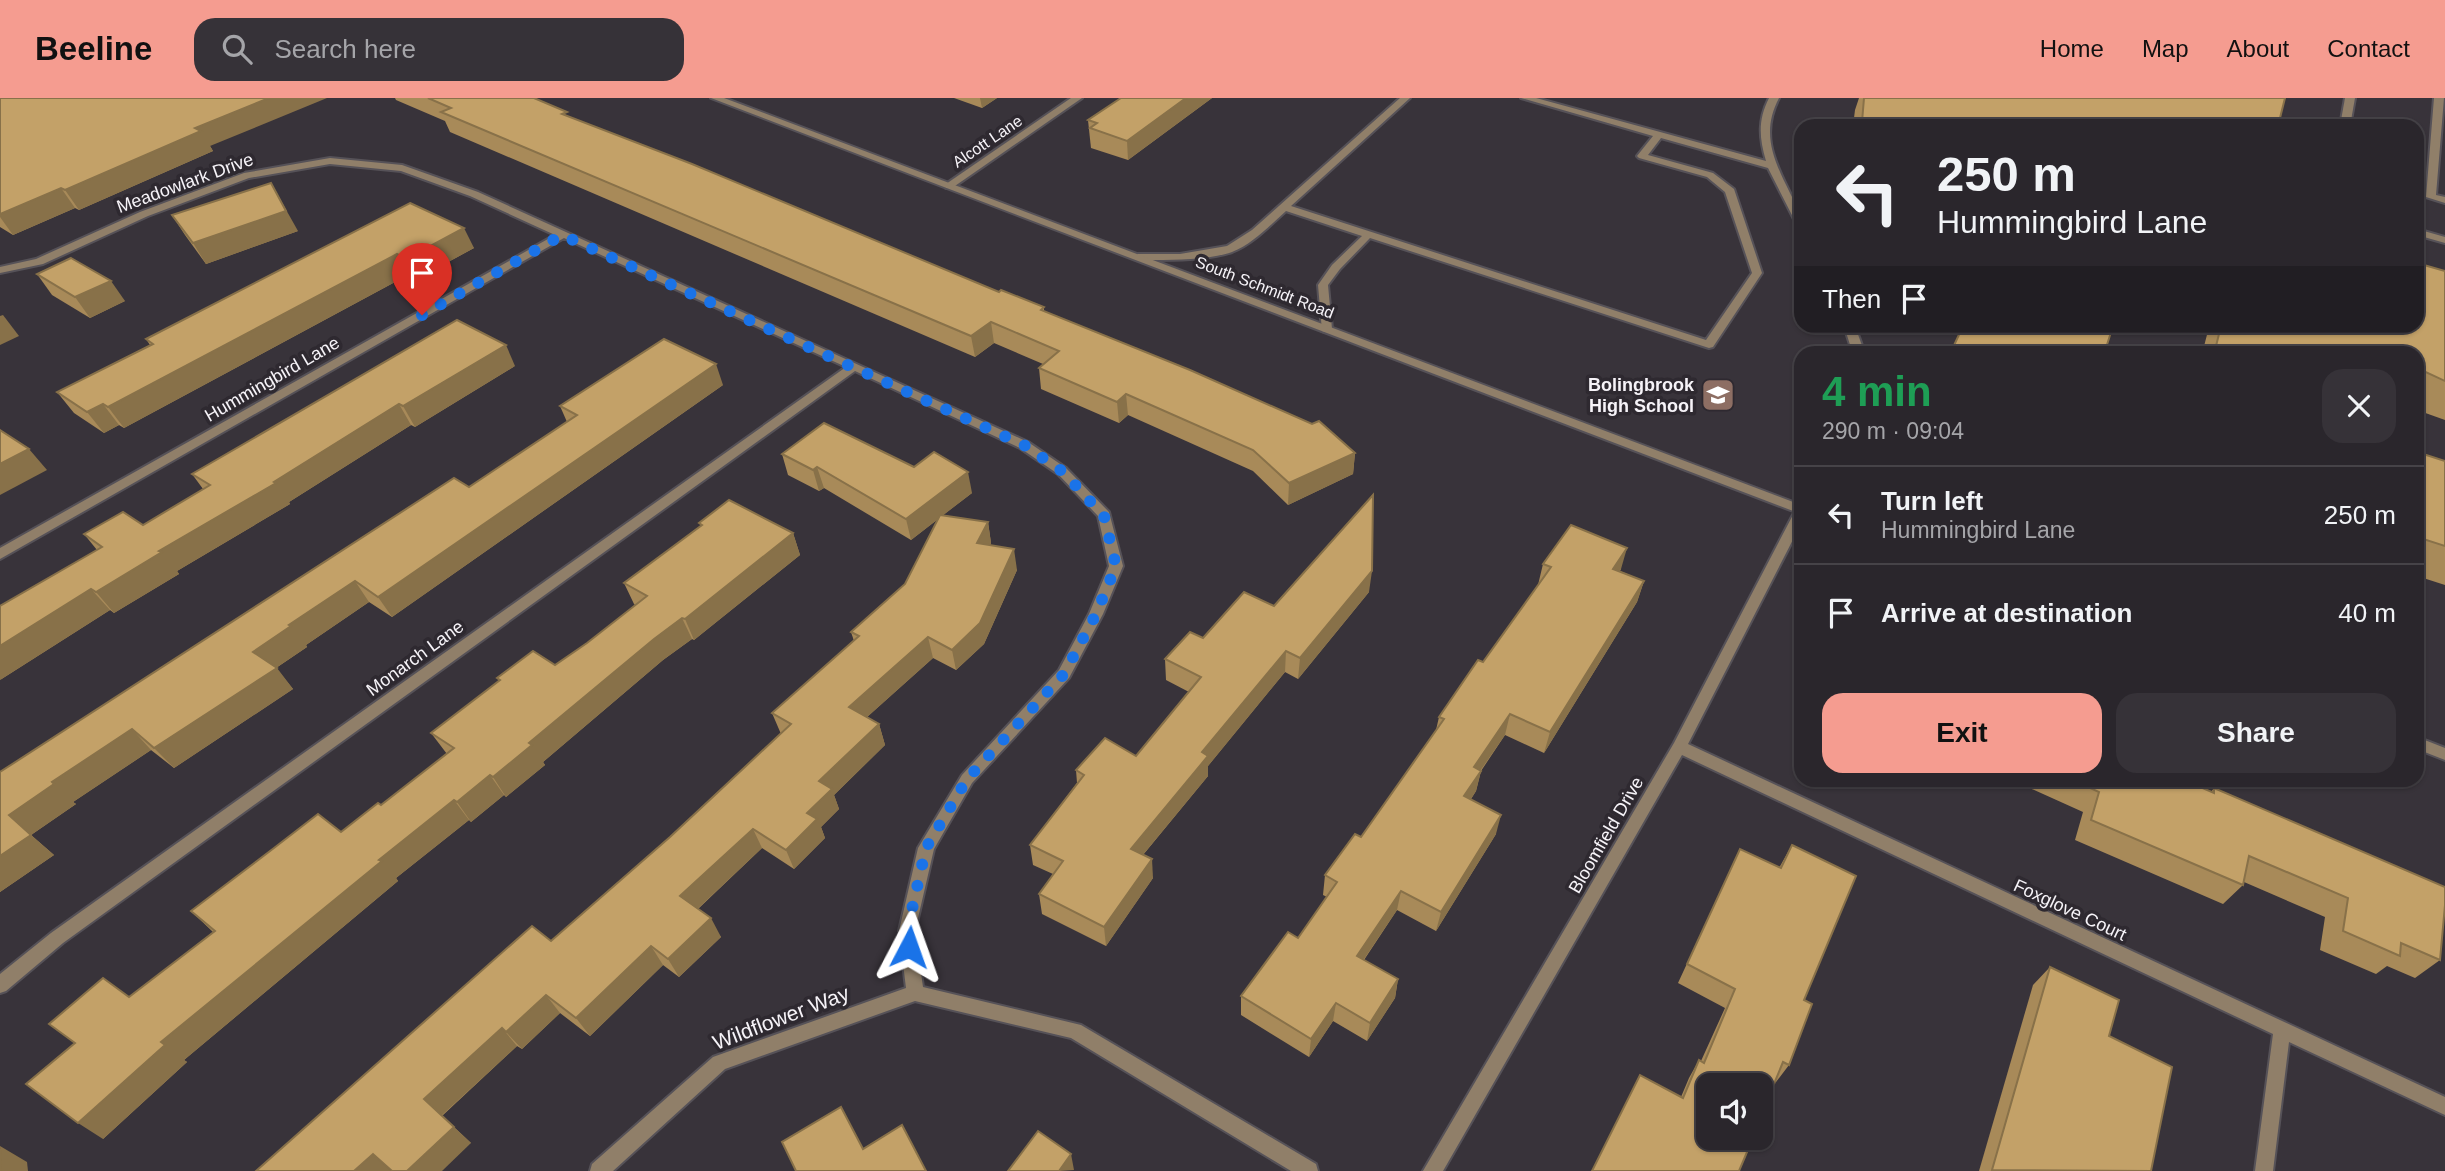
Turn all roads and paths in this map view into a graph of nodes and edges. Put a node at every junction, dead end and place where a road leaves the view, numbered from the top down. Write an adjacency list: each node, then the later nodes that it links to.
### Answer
1 (716, 98): 11 (street, South Schmidt Road)
2 (1077, 98): 11 (street, Alcott Lane)
3 (1405, 98): 13 (street)
4 (1526, 98): 9 (street)
5 (1773, 98): 10 (street)
6 (2350, 98): 8 (street)
7 (2440, 98): 12 (street)
8 (2346, 119)
9 (1658, 135): 10 (street); 15 (street)
10 (1773, 166): 14 (street)
11 (949, 186): 19 (street, South Schmidt Road)
12 (2445, 200)
13 (1284, 207): 15 (street); 19 (street)
14 (1794, 209)
15 (1369, 234): 21 (street)
16 (2424, 234): 18 (street)
17 (562, 235): 20 (street, Meadowlark Drive); 22 (street, Meadowlark Drive); 25 (street, Hummingbird Lane)
18 (2445, 240)
19 (1138, 257): 21 (street, South Schmidt Road)
20 (0, 270)
21 (1326, 329): 23 (street, South Schmidt Road)
22 (854, 366): 29 (street, Monarch Lane); 30 (street, Meadowlark Drive)
23 (1794, 507)
24 (1794, 524): 27 (street, Bloomfield Drive)
25 (0, 554)
26 (2424, 746): 28 (street)
27 (1679, 747): 31 (street, Foxglove Court); 35 (street, Bloomfield Drive)
28 (2445, 754)
29 (0, 985)
30 (915, 993): 33 (street, Wildflower Way); 34 (street)
31 (2282, 1030): 32 (street, Foxglove Court); 36 (street)
32 (2445, 1106)
33 (599, 1171)
34 (1309, 1171)
35 (1432, 1171)
36 (2264, 1171)

